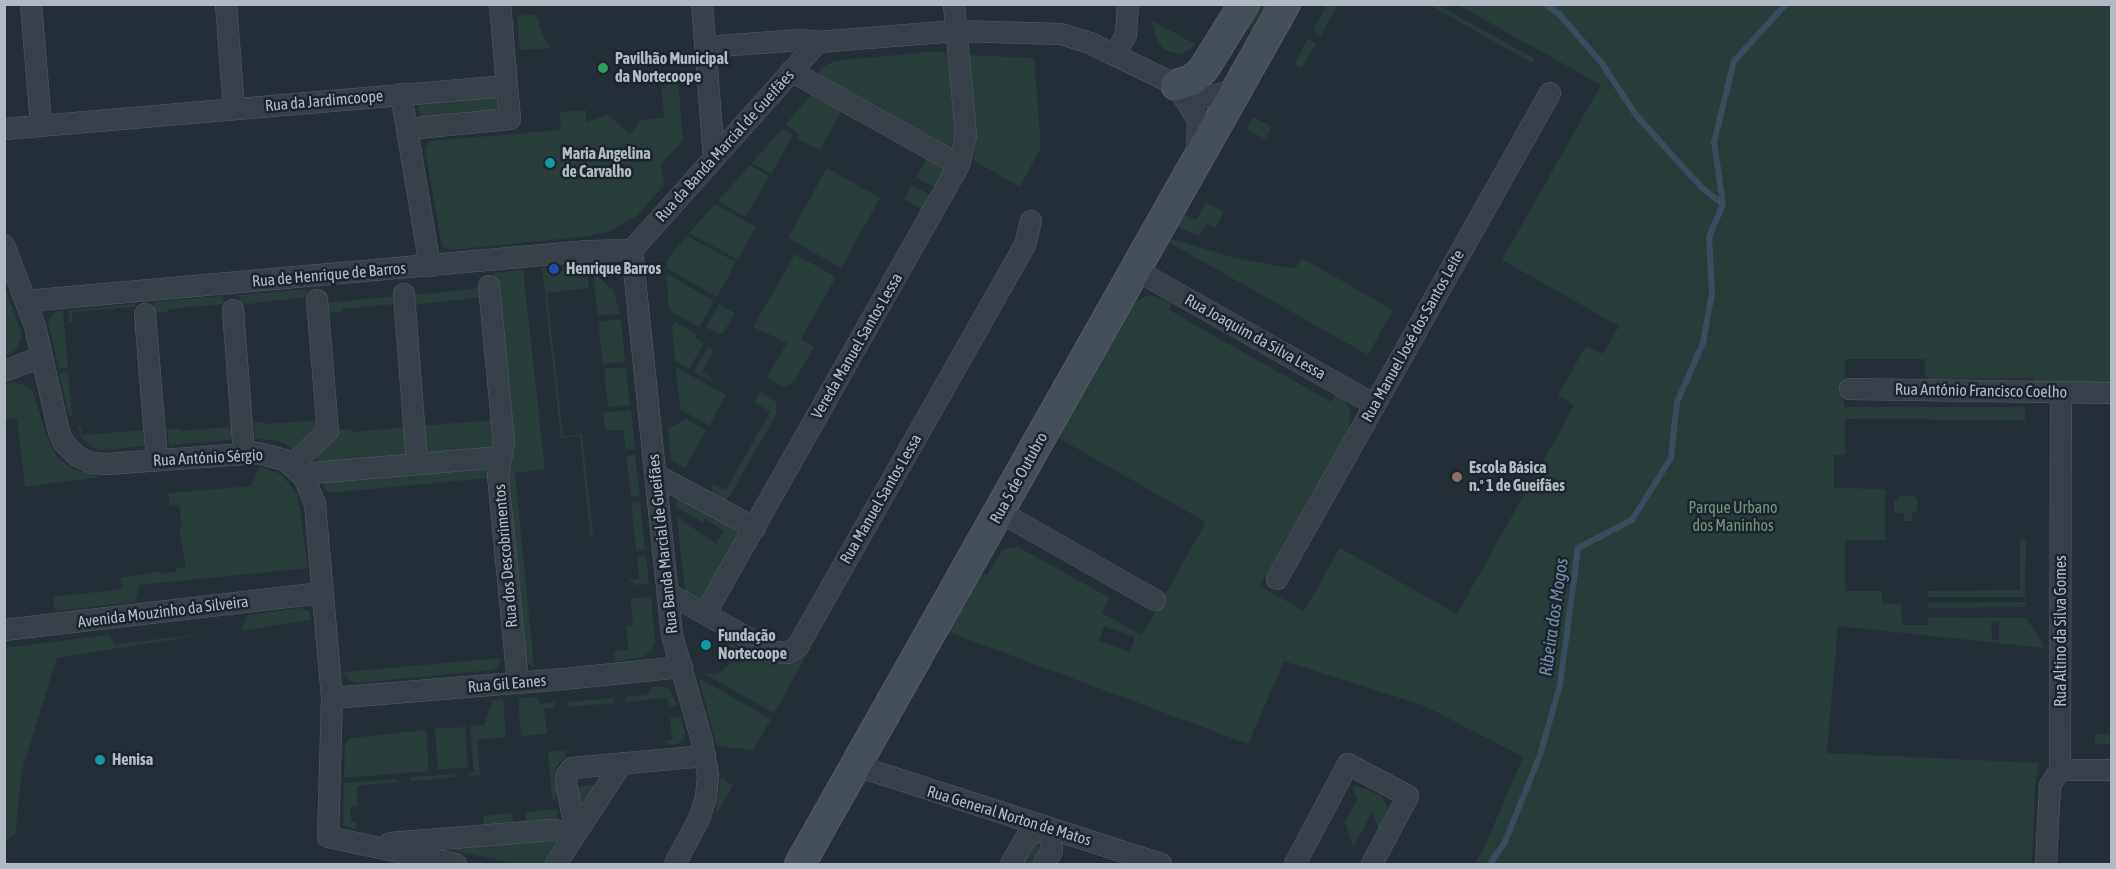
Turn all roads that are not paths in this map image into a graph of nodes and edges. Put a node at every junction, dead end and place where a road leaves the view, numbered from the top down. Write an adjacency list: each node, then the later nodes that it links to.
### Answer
1 (31, 4): 20 (street)
2 (226, 4): 19 (street)
3 (500, 4): 14 (street)
4 (702, 4): 11 (street)
5 (954, 4): 9 (street, Vereda Manuel Santos Lessa)
6 (1128, 4): 12 (street)
7 (1246, 4): 15 (main road); 16 (main road)
8 (1285, 4): 15 (main road, Rua 5 de Outubro)
9 (956, 31): 10 (street, Rua da Banda Marcial de Gueifães); 12 (street, Rua da Banda Marcial de Gueifães); 25 (street, Vereda Manuel Santos Lessa)
10 (818, 42): 11 (street, Rua da Banda Marcial de Gueifães); 13 (street, Rua da Banda Marcial de Gueifães)
11 (705, 48): 23 (street)
12 (1115, 54): 16 (street, Rua da Banda Marcial de Gueifães)
13 (791, 71): 23 (street, Rua da Banda Marcial de Gueifães); 25 (street)
14 (507, 86): 18 (street, Rua da Jardimcoope); 22 (street)
15 (1237, 90): 16 (street, Rua da Banda Marcial de Gueifães); 24 (main road, Rua 5 de Outubro)
16 (1179, 91): 24 (street)
17 (1551, 93): 42 (street, Rua Manuel José dos Santos Leite)
18 (401, 94): 19 (street, Rua da Jardimcoope); 22 (street)
19 (234, 109): 20 (street, Rua da Jardimcoope)
20 (41, 124): 21 (street, Rua da Jardimcoope)
21 (4, 129)
22 (407, 129): 29 (street)
23 (714, 158): 28 (street, Rua da Banda Marcial de Gueifães)
24 (1196, 164): 30 (main road, Rua 5 de Outubro)
25 (959, 165): 50 (street, Vereda Manuel Santos Lessa)
26 (1031, 221): 55 (street, Rua Manuel Santos Lessa)
27 (4, 245): 34 (street, Rua António Sérgio)
28 (632, 250): 29 (street, Rua de Henrique de Barros); 48 (street, Rua Banda Marcial de Gueifães)
29 (430, 266): 34 (street, Rua de Henrique de Barros)
30 (1136, 270): 42 (street, Rua Joaquim da Silva Lessa); 49 (main road, Rua 5 de Outubro)
31 (489, 286): 44 (street, Rua dos Descobrimentos)
32 (404, 294): 46 (street)
33 (317, 300): 47 (street)
34 (26, 301): 37 (street, Rua António Sérgio)
35 (233, 310): 43 (street)
36 (145, 314): 45 (street)
37 (42, 357): 38 (street); 45 (street, Rua António Sérgio)
38 (4, 371)
39 (1850, 389): 40 (street, Rua António Francisco Coelho)
40 (2061, 393): 41 (street, Rua António Francisco Coelho); 63 (street, Rua Altino da Silva Gomes)
41 (2112, 393)
42 (1375, 405): 51 (street, Rua Manuel José dos Santos Leite)
43 (244, 453): 45 (street, Rua António Sérgio); 47 (street, Rua António Sérgio)
44 (501, 457): 46 (street); 58 (street, Rua dos Descobrimentos)
45 (157, 460)
46 (417, 463): 47 (street)
47 (302, 471): 53 (street)
48 (656, 475): 50 (street); 52 (street, Rua Banda Marcial de Gueifães)
49 (1000, 512): 54 (street); 62 (main road, Rua 5 de Outubro)
50 (755, 528): 55 (street, Vereda Manuel Santos Lessa)
51 (1276, 579)
52 (668, 593): 55 (street, Rua Manuel Santos Lessa); 57 (street, Rua Banda Marcial de Gueifães)
53 (322, 594): 56 (street, Avenida Mouzinho da Silveira); 59 (street)
54 (1155, 600)
55 (705, 614)
56 (4, 630)
57 (682, 667): 58 (street, Rua Gil Eanes); 60 (street, Rua Banda Marcial de Gueifães)
58 (518, 683): 59 (street, Rua Gil Eanes)
59 (332, 698): 67 (street)
60 (705, 756): 61 (street); 70 (street, Rua Banda Marcial de Gueifães)
61 (622, 763): 66 (street); 66 (street)
62 (857, 766): 65 (street, Rua General Norton de Matos); 71 (main road, Rua 5 de Outubro)
63 (2060, 770): 64 (street); 77 (street, Rua Altino da Silva Gomes)
64 (2112, 770)
65 (1050, 828): 72 (street); 73 (street); 74 (street, Rua General Norton de Matos)
66 (576, 833): 67 (street); 69 (street)
67 (368, 846): 68 (street)
68 (456, 864)
69 (556, 864)
70 (675, 864)
71 (801, 864)
72 (1011, 864)
73 (1044, 864)
74 (1161, 864)
75 (1295, 864): 76 (street)
76 (1372, 864)
77 (2046, 864)

